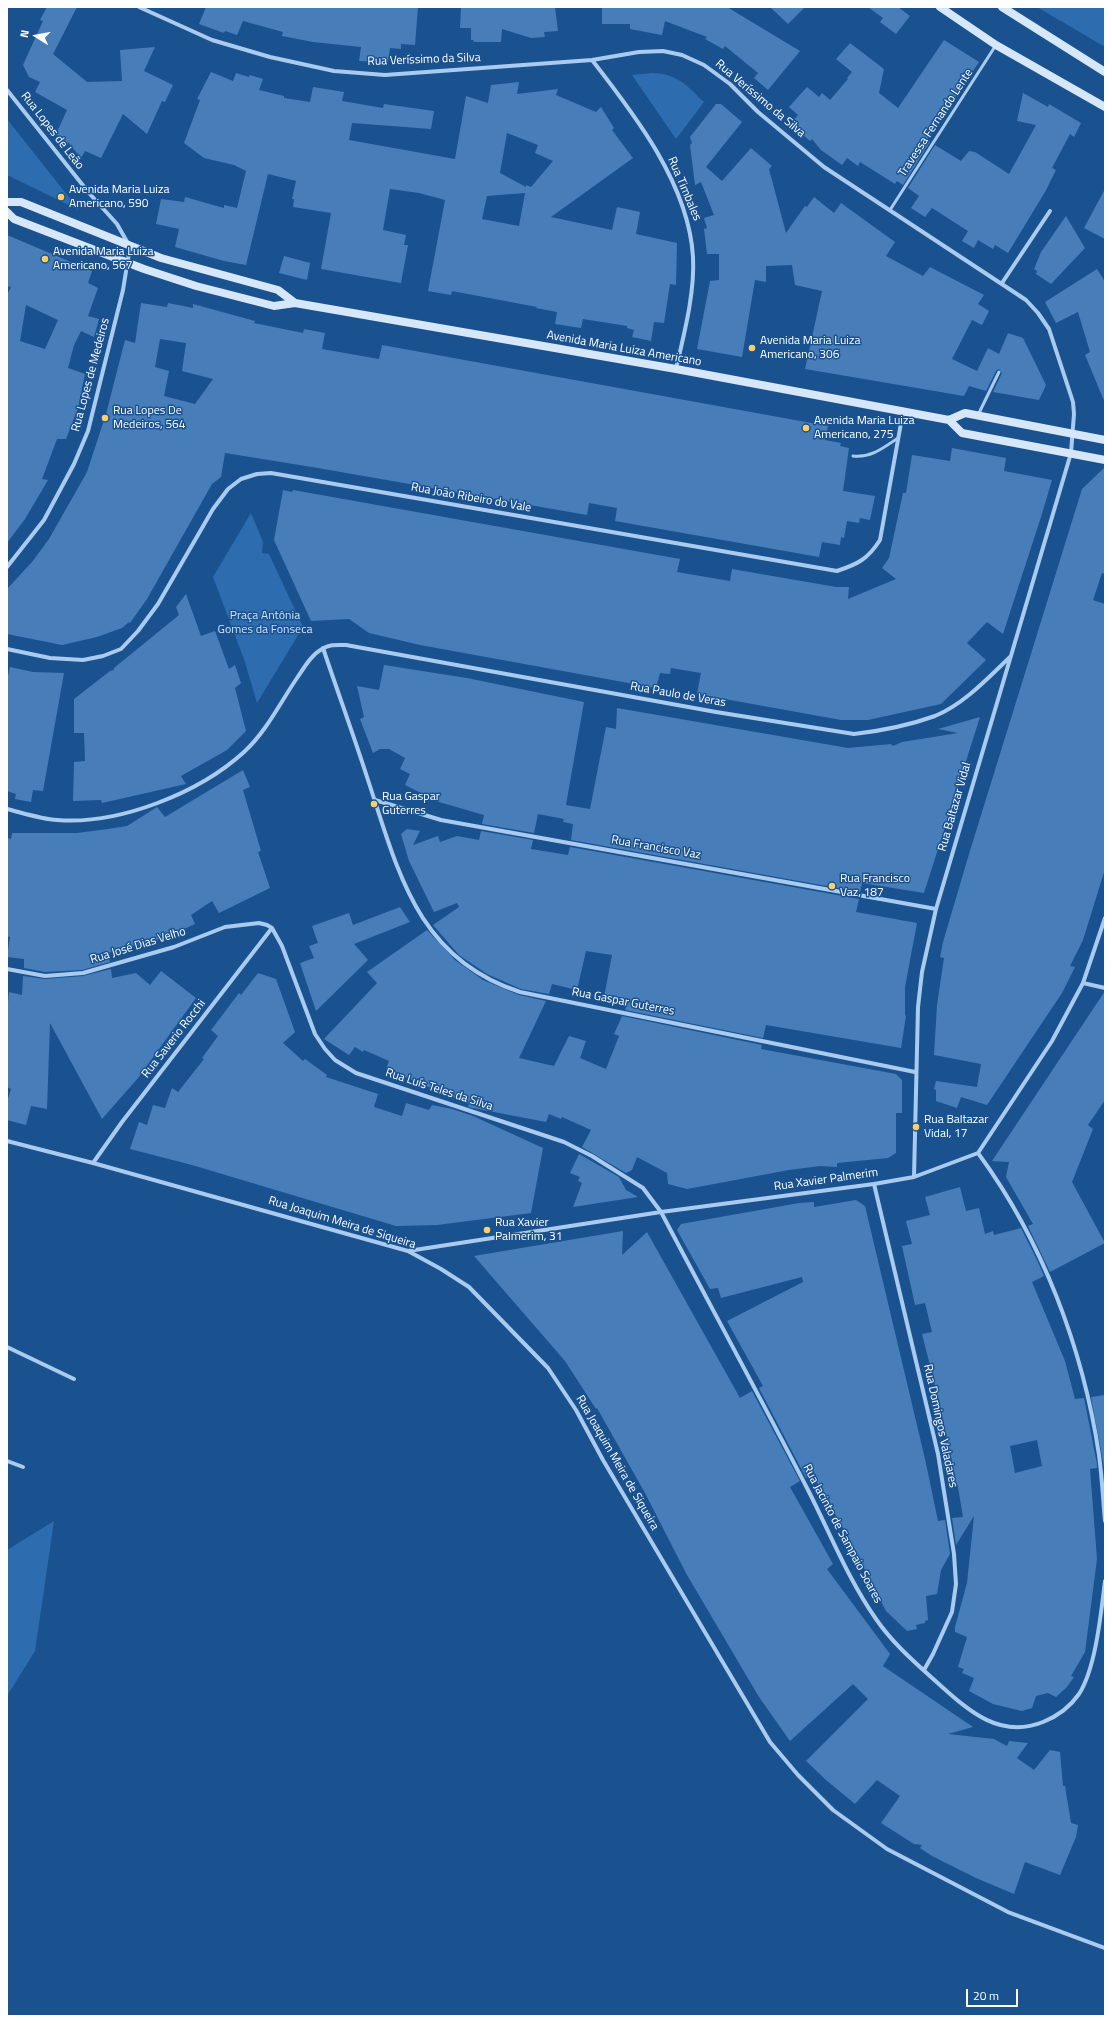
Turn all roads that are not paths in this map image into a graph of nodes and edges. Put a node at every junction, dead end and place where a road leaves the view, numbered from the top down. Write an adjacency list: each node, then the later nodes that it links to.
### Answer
1 (139, 7): 5 (street, Rua Veríssimo da Silva)
2 (940, 7): 4 (main road)
3 (1002, 7): 6 (main road)
4 (996, 45): 8 (main road); 10 (lane, Travessa Fernando Lente)
5 (592, 60): 10 (street, Rua Veríssimo da Silva); 17 (street, Rua Timbales)
6 (1105, 72)
7 (7, 90): 13 (street, Rua Lopes de Leão)
8 (1105, 107)
9 (7, 202): 13 (main road, Avenida Maria Luiza Americano)
10 (890, 210): 15 (street, Rua Veríssimo da Silva)
11 (1050, 211): 15 (street)
12 (7, 212): 14 (main road, Avenida Maria Luiza Americano)
13 (130, 247): 14 (street); 16 (main road, Avenida Maria Luiza Americano)
14 (128, 263): 16 (main road, Avenida Maria Luiza Americano); 28 (street, Rua Lopes de Medeiros)
15 (1002, 283): 22 (street, Rua Veríssimo da Silva)
16 (295, 303): 17 (main road, Avenida Maria Luiza Americano)
17 (676, 369): 19 (main road, Avenida Maria Luiza Americano)
18 (999, 372): 20 (lane)
19 (903, 412): 21 (main road, Avenida Maria Luiza Americano); 23 (street, Rua João Ribeiro do Vale)
20 (978, 415): 21 (main road, Avenida Maria Luiza Americano); 22 (main road, Avenida Maria Luiza Americano)
21 (949, 420): 25 (main road)
22 (1073, 433): 24 (main road, Avenida Maria Luiza Americano); 25 (street, Rua Veríssimo da Silva)
23 (898, 438): 26 (lane); 30 (street, Rua João Ribeiro do Vale)
24 (1105, 440)
25 (1071, 453): 27 (main road); 31 (street, Rua Baltazar Vidal)
26 (853, 456)
27 (1105, 460)
28 (7, 567)
29 (323, 648): 31 (street, Rua Paulo de Veras); 32 (street, Rua Gaspar Guterres); 33 (street)
30 (7, 650)
31 (1010, 657): 34 (street, Rua Baltazar Vidal)
32 (375, 800): 34 (street, Rua Francisco Vaz); 40 (street, Rua Gaspar Guterres)
33 (7, 809)
34 (936, 909): 40 (street, Rua Baltazar Vidal)
35 (1105, 918): 38 (street)
36 (272, 928): 37 (street, Rua José Dias Velho); 43 (street, Rua Saverio Rocchi); 46 (street, Rua Luís Teles da Silva)
37 (7, 969)
38 (1083, 983): 39 (street); 42 (street)
39 (1105, 988)
40 (915, 1072): 44 (street, Rua Baltazar Vidal)
41 (7, 1141): 43 (street, Rua Joaquim Meira de Siqueira)
42 (978, 1153): 44 (street, Rua Xavier Palmerim); 52 (street)
43 (93, 1163): 47 (street, Rua Joaquim Meira de Siqueira)
44 (914, 1177): 45 (street, Rua Xavier Palmerim)
45 (874, 1184): 46 (street, Rua Xavier Palmerim); 54 (street, Rua Domingos Valadares)
46 (661, 1212): 47 (street, Rua Xavier Palmerim); 54 (street, Rua Jacinto de Sampaio Soares)
47 (408, 1251): 55 (street, Rua Joaquim Meira de Siqueira)
48 (7, 1347): 49 (street)
49 (74, 1379)
50 (7, 1461): 51 (street)
51 (23, 1467)
52 (1105, 1521)
53 (1105, 1581): 54 (street, Rua Jacinto de Sampaio Soares)
54 (924, 1670)
55 (1105, 1948)

